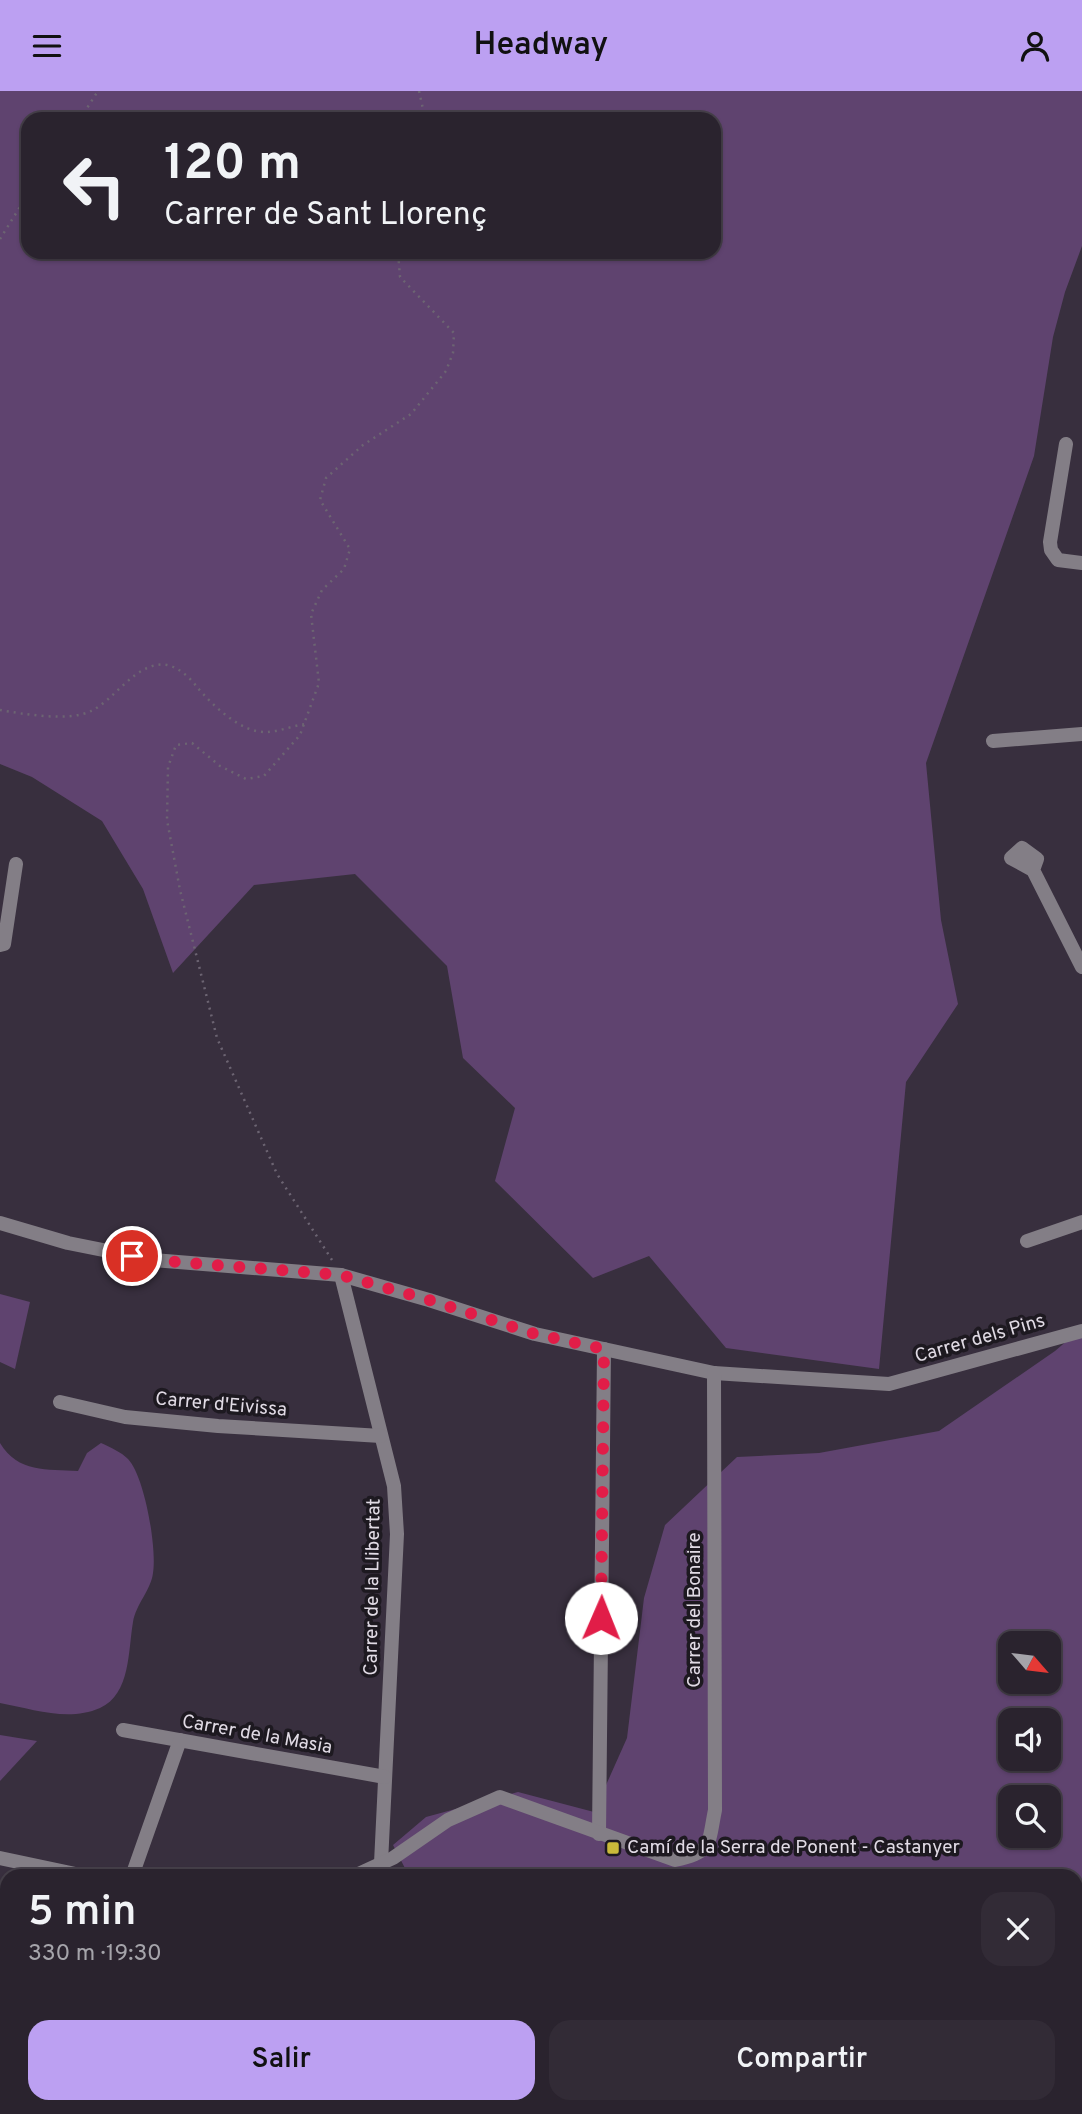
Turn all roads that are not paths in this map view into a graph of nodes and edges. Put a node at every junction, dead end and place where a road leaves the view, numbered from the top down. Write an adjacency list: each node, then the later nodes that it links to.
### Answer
1 (1066, 444): 2 (street)
2 (1082, 563)
3 (1082, 734): 4 (street)
4 (993, 741)
5 (16, 864): 7 (street)
6 (1034, 870): 8 (street)
7 (0, 946)
8 (1082, 967)
9 (1082, 1222): 11 (street)
10 (0, 1223): 12 (street, Carrer dels Pins)
11 (1027, 1241)
12 (341, 1275): 14 (street, Carrer dels Pins); 17 (street, Carrer de la Llibertat)
13 (1082, 1331): 15 (street, Carrer dels Pins)
14 (604, 1349): 15 (street, Carrer dels Pins); 21 (street)
15 (714, 1373): 21 (street, Carrer del Bonaire)
16 (60, 1402): 17 (street, Carrer d'Eivissa)
17 (381, 1436): 20 (street, Carrer de la Llibertat)
18 (123, 1730): 19 (street, Carrer de la Masia)
19 (180, 1740): 20 (street, Carrer de la Masia); 25 (street)
20 (385, 1777): 23 (street, Carrer de la Llibertat)
21 (599, 1834): 23 (street)
22 (0, 1858): 24 (street)
23 (381, 1863): 26 (street)
24 (52, 1869)
25 (134, 1869)
26 (369, 1869)

